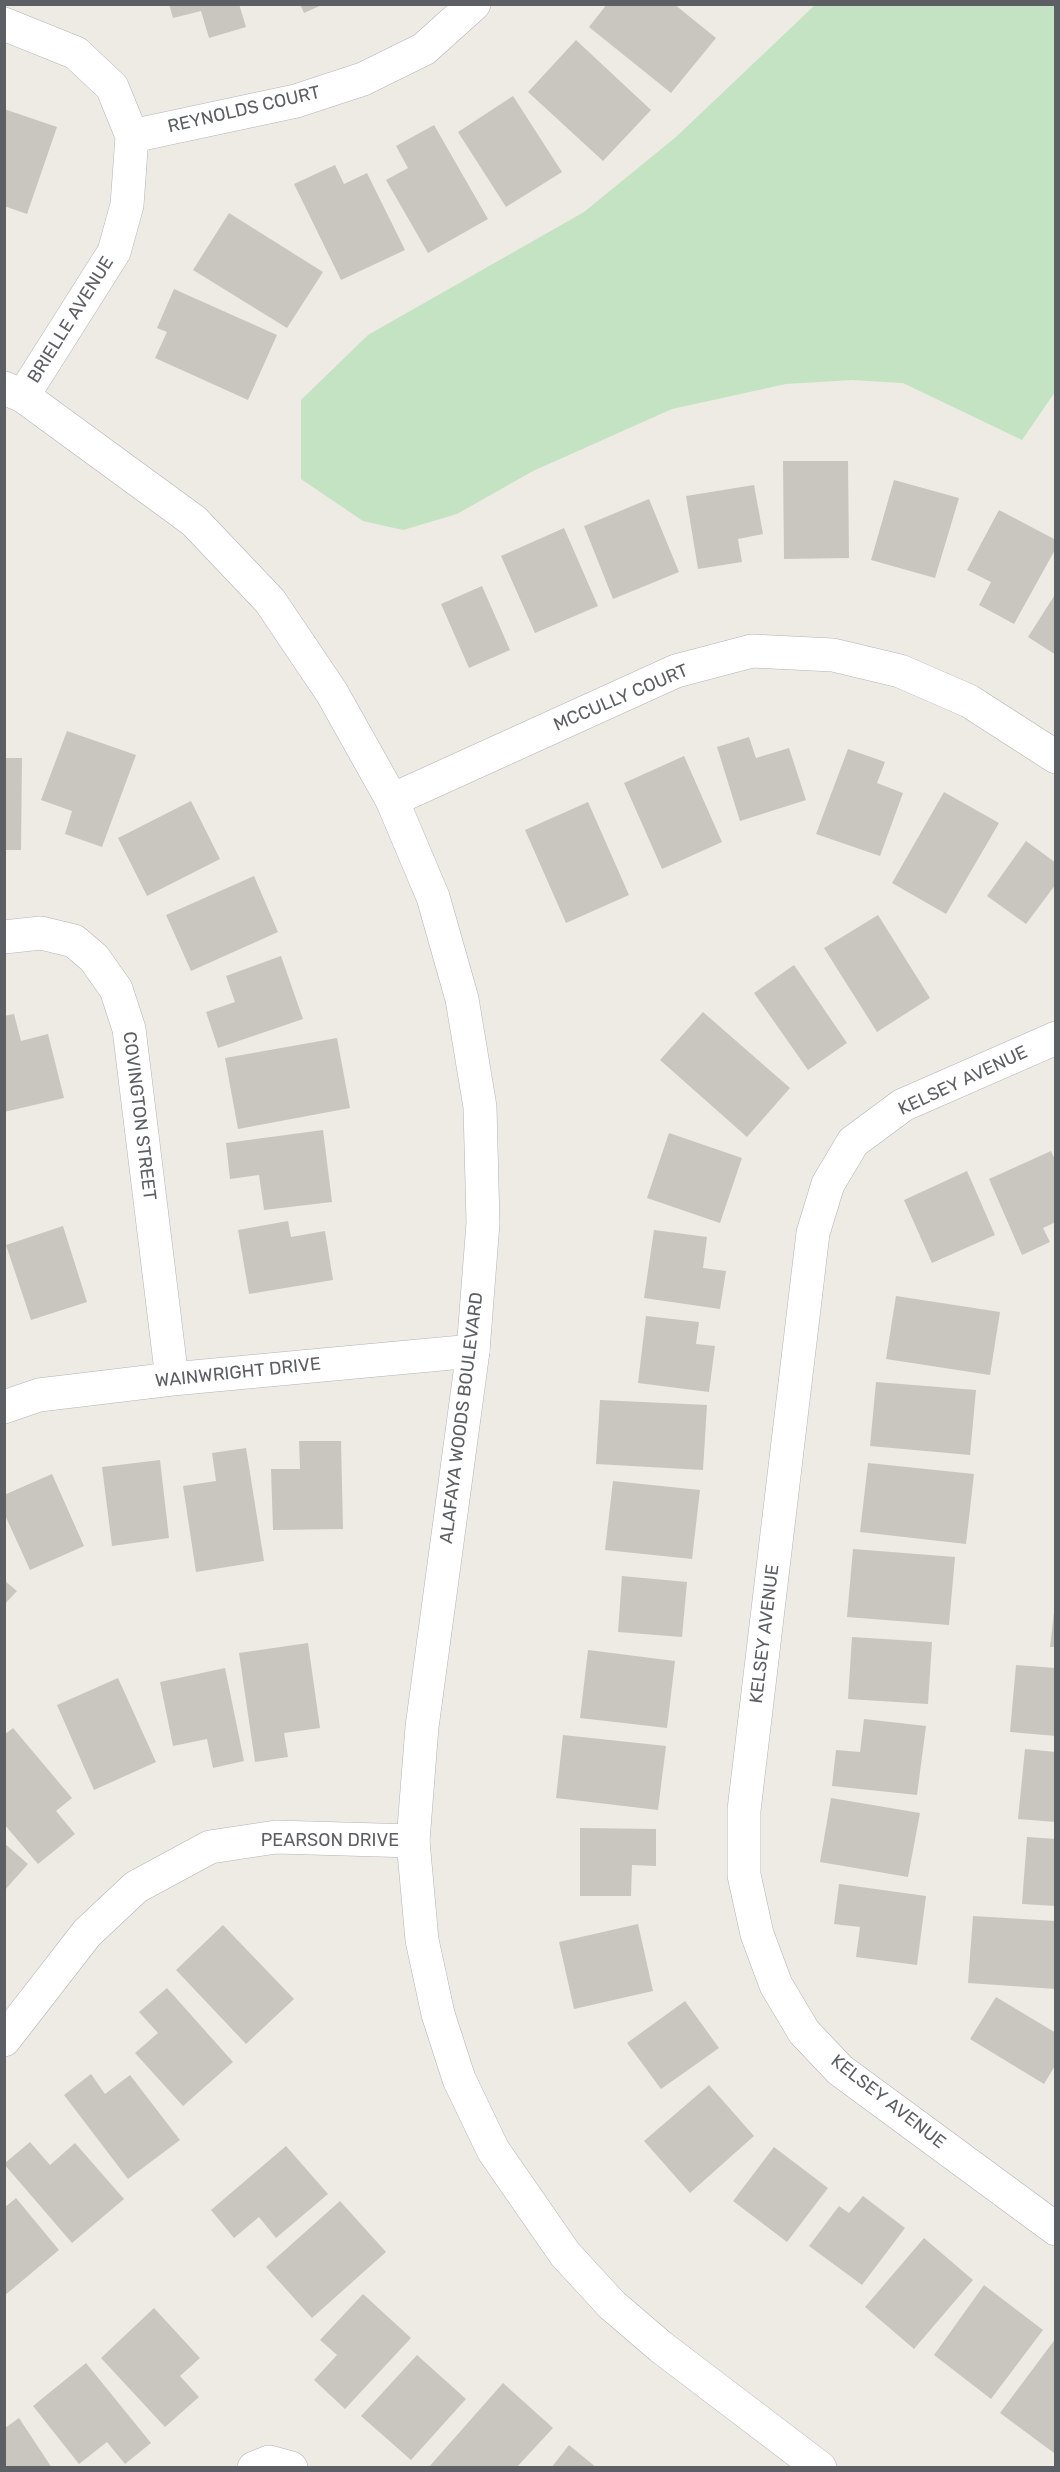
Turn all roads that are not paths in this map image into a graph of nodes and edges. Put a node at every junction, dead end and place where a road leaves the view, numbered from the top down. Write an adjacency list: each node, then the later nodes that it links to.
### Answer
1 (474, 4): 3 (street, REYNOLDS COURT)
2 (4, 24): 3 (street, BRIELLE AVENUE)
3 (132, 136): 4 (street, BRIELLE AVENUE)
4 (14, 392): 6 (street, ALAFAYA WOODS BOULEVARD)
5 (1056, 757): 6 (street, MCCULLY COURT)
6 (392, 800): 9 (street, ALAFAYA WOODS BOULEVARD)
7 (4, 938): 10 (street, COVINGTON STREET)
8 (1056, 1038): 14 (street, KELSEY AVENUE)
9 (473, 1351): 10 (street, WAINWRIGHT DRIVE); 12 (street, ALAFAYA WOODS BOULEVARD)
10 (172, 1379): 11 (street, WAINWRIGHT DRIVE)
11 (4, 1407)
12 (413, 1841): 13 (street, PEARSON DRIVE); 17 (street, ALAFAYA WOODS BOULEVARD)
13 (4, 2040)
14 (1050, 2214)
15 (254, 2468): 16 (street)
16 (291, 2468)
17 (820, 2468)

